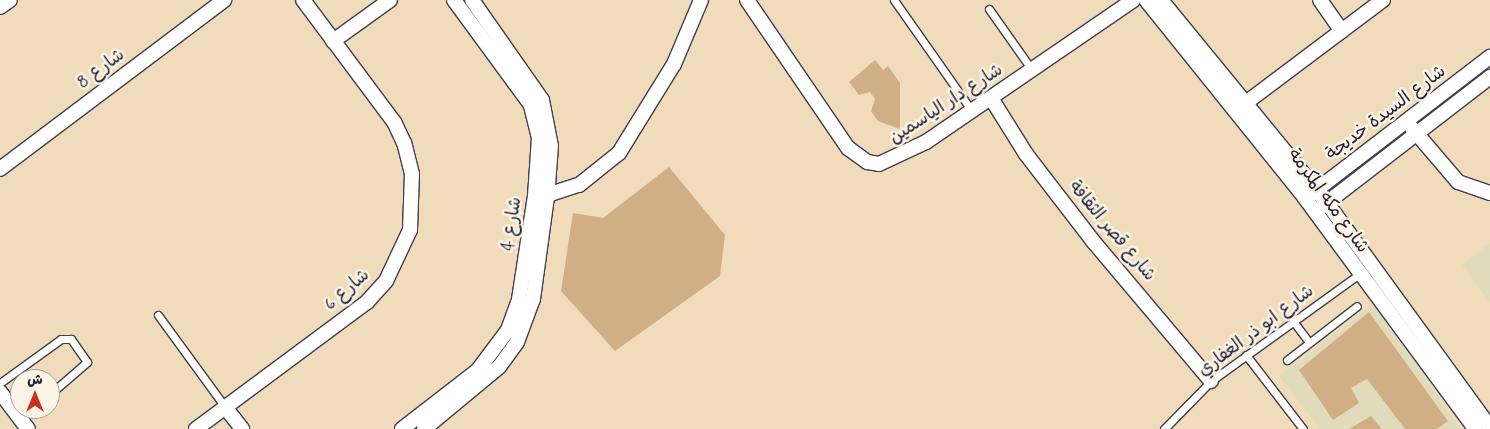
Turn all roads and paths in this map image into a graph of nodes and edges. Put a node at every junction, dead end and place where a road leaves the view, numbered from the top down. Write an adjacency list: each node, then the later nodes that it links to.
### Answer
1 (10, 0): 15 (street)
2 (224, 0): 27 (street, شارع 8)
3 (303, 0): 18 (street, شارع 6)
4 (390, 0): 18 (street)
5 (454, 0): 30 (street, شارع 4)
6 (472, 0): 30 (street, شارع 4)
7 (701, 0): 30 (street)
8 (748, 0): 24 (street, شارع دار الياسمين)
9 (894, 0): 24 (lane)
10 (1133, 0): 20 (street, شارع دار الياسمين)
11 (1146, 0): 23 (street, شارع مكه المكرمة)
12 (1162, 0): 23 (street, شارع مكه المكرمة)
13 (1320, 0): 17 (street)
14 (1383, 0): 17 (street)
15 (0, 7)
16 (989, 9): 20 (lane)
17 (1342, 31): 23 (street)
18 (333, 41): 46 (street, شارع 6)
19 (1490, 57): 25 (street, شارع السيدة خديجة)
20 (1032, 70): 22 (street, شارع دار الياسمين)
21 (1490, 77): 26 (street, شارع السيدة خديجة)
22 (992, 98): 24 (street, شارع دار الياسمين); 42 (street, شارع قصر الثقافة)
23 (1241, 106): 29 (street, شارع مكه المكرمة)
24 (972, 111)
25 (1407, 122): 26 (street); 29 (street, شارع السيدة خديجة)
26 (1417, 133): 28 (street); 31 (street, شارع السيدة خديجة)
27 (0, 169)
28 (1490, 193)
29 (1310, 194): 31 (street, شارع مكه المكرمة); 32 (street, شارع مكه المكرمة)
30 (541, 197): 47 (street, شارع 4)
31 (1327, 203): 32 (street, شارع السيدة خديجة); 33 (street, شارع مكه المكرمة)
32 (1315, 212): 34 (street, شارع مكه المكرمة)
33 (1372, 265): 34 (lane, شارع ابو ذر الغفاري); 48 (street, شارع مكه المكرمة)
34 (1358, 274): 37 (lane, شارع ابو ذر الغفاري); 54 (street, شارع مكه المكرمة)
35 (1357, 306): 38 (lane)
36 (158, 315): 46 (lane)
37 (1293, 321): 38 (lane); 39 (lane, شارع ابو ذر الغفاري)
38 (1309, 342): 40 (lane)
39 (1246, 355): 42 (lane, شارع ابو ذر الغفاري); 53 (lane)
40 (1287, 360)
41 (19, 369): 43 (lane)
42 (1212, 381): 52 (lane, شارع ابو ذر الغفاري)
43 (60, 385)
44 (0, 392): 45 (street)
45 (10, 402)
46 (225, 407): 49 (street, شارع 6); 50 (street)
47 (423, 426): 51 (street, شارع 4)
48 (1490, 427)
49 (196, 429)
50 (242, 429)
51 (402, 429)
52 (1164, 429)
53 (1303, 429)
54 (1475, 429)

